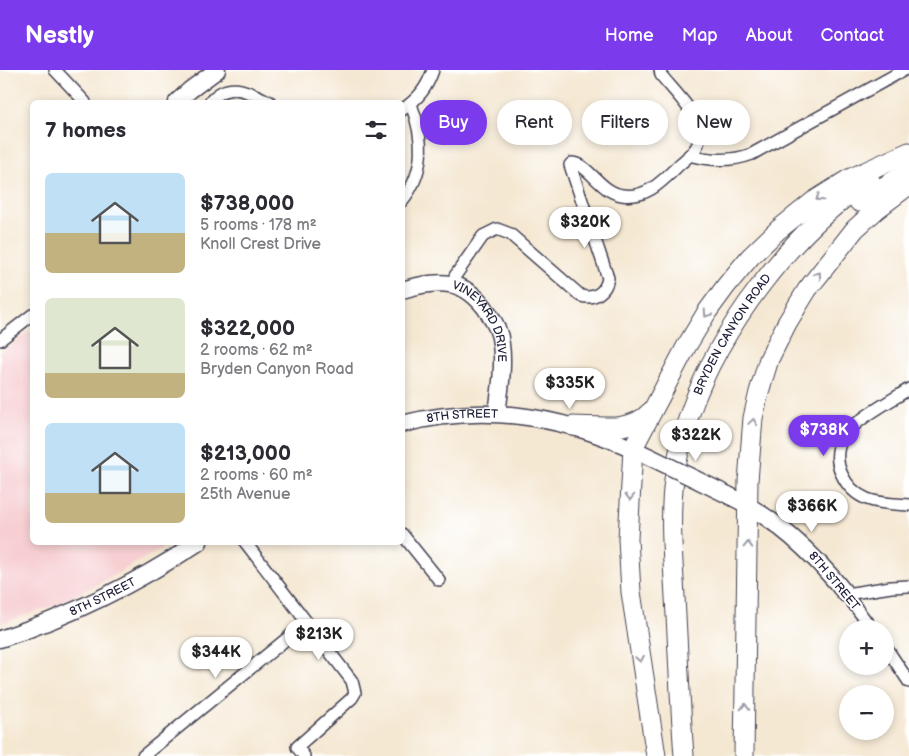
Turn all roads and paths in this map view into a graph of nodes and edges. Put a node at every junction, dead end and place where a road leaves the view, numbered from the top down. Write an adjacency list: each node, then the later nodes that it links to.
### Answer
1 (55, 70): 6 (street)
2 (217, 70): 7 (main road)
3 (433, 70): 10 (street)
4 (660, 70): 12 (street)
5 (904, 70): 12 (street)
6 (83, 100)
7 (179, 100)
8 (212, 100): 9 (street)
9 (266, 100)
10 (407, 107): 16 (street)
11 (909, 152): 22 (main road, one-way to 22)
12 (690, 155): 17 (street)
13 (909, 156): 43 (main road, BRYDEN CANYON ROAD)
14 (909, 171): 44 (main road, BRYDEN CANYON ROAD)
15 (909, 185): 28 (main road, one-way to 15)
16 (405, 197)
17 (454, 284): 18 (main road, VINEYARD DRIVE); 23 (main road, VINEYARD DRIVE)
18 (405, 289)
19 (30, 317): 20 (street)
20 (0, 340)
21 (909, 389): 27 (street)
22 (654, 407): 25 (main road); 26 (main road)
23 (497, 413): 24 (main road, 8TH STREET); 25 (main road, 8TH STREET)
24 (405, 423)
25 (573, 426): 26 (main road, 8TH STREET)
26 (632, 448): 28 (main road, 8TH STREET, bridge); 42 (main road, one-way to 42)
27 (909, 505)
28 (749, 506): 34 (main road, 8TH STREET); 45 (main road, one-way to 28)
29 (405, 538): 32 (street)
30 (194, 545): 37 (main road, 8TH STREET)
31 (247, 545): 36 (street)
32 (439, 580)
33 (909, 586): 34 (street)
34 (846, 594): 35 (street, 8TH STREET)
35 (865, 620)
36 (306, 623): 40 (street); 41 (street)
37 (0, 639)
38 (894, 660): 39 (street)
39 (909, 682)
40 (143, 756)
41 (304, 756)
42 (656, 756)
43 (684, 756)
44 (695, 756)
45 (744, 756)

